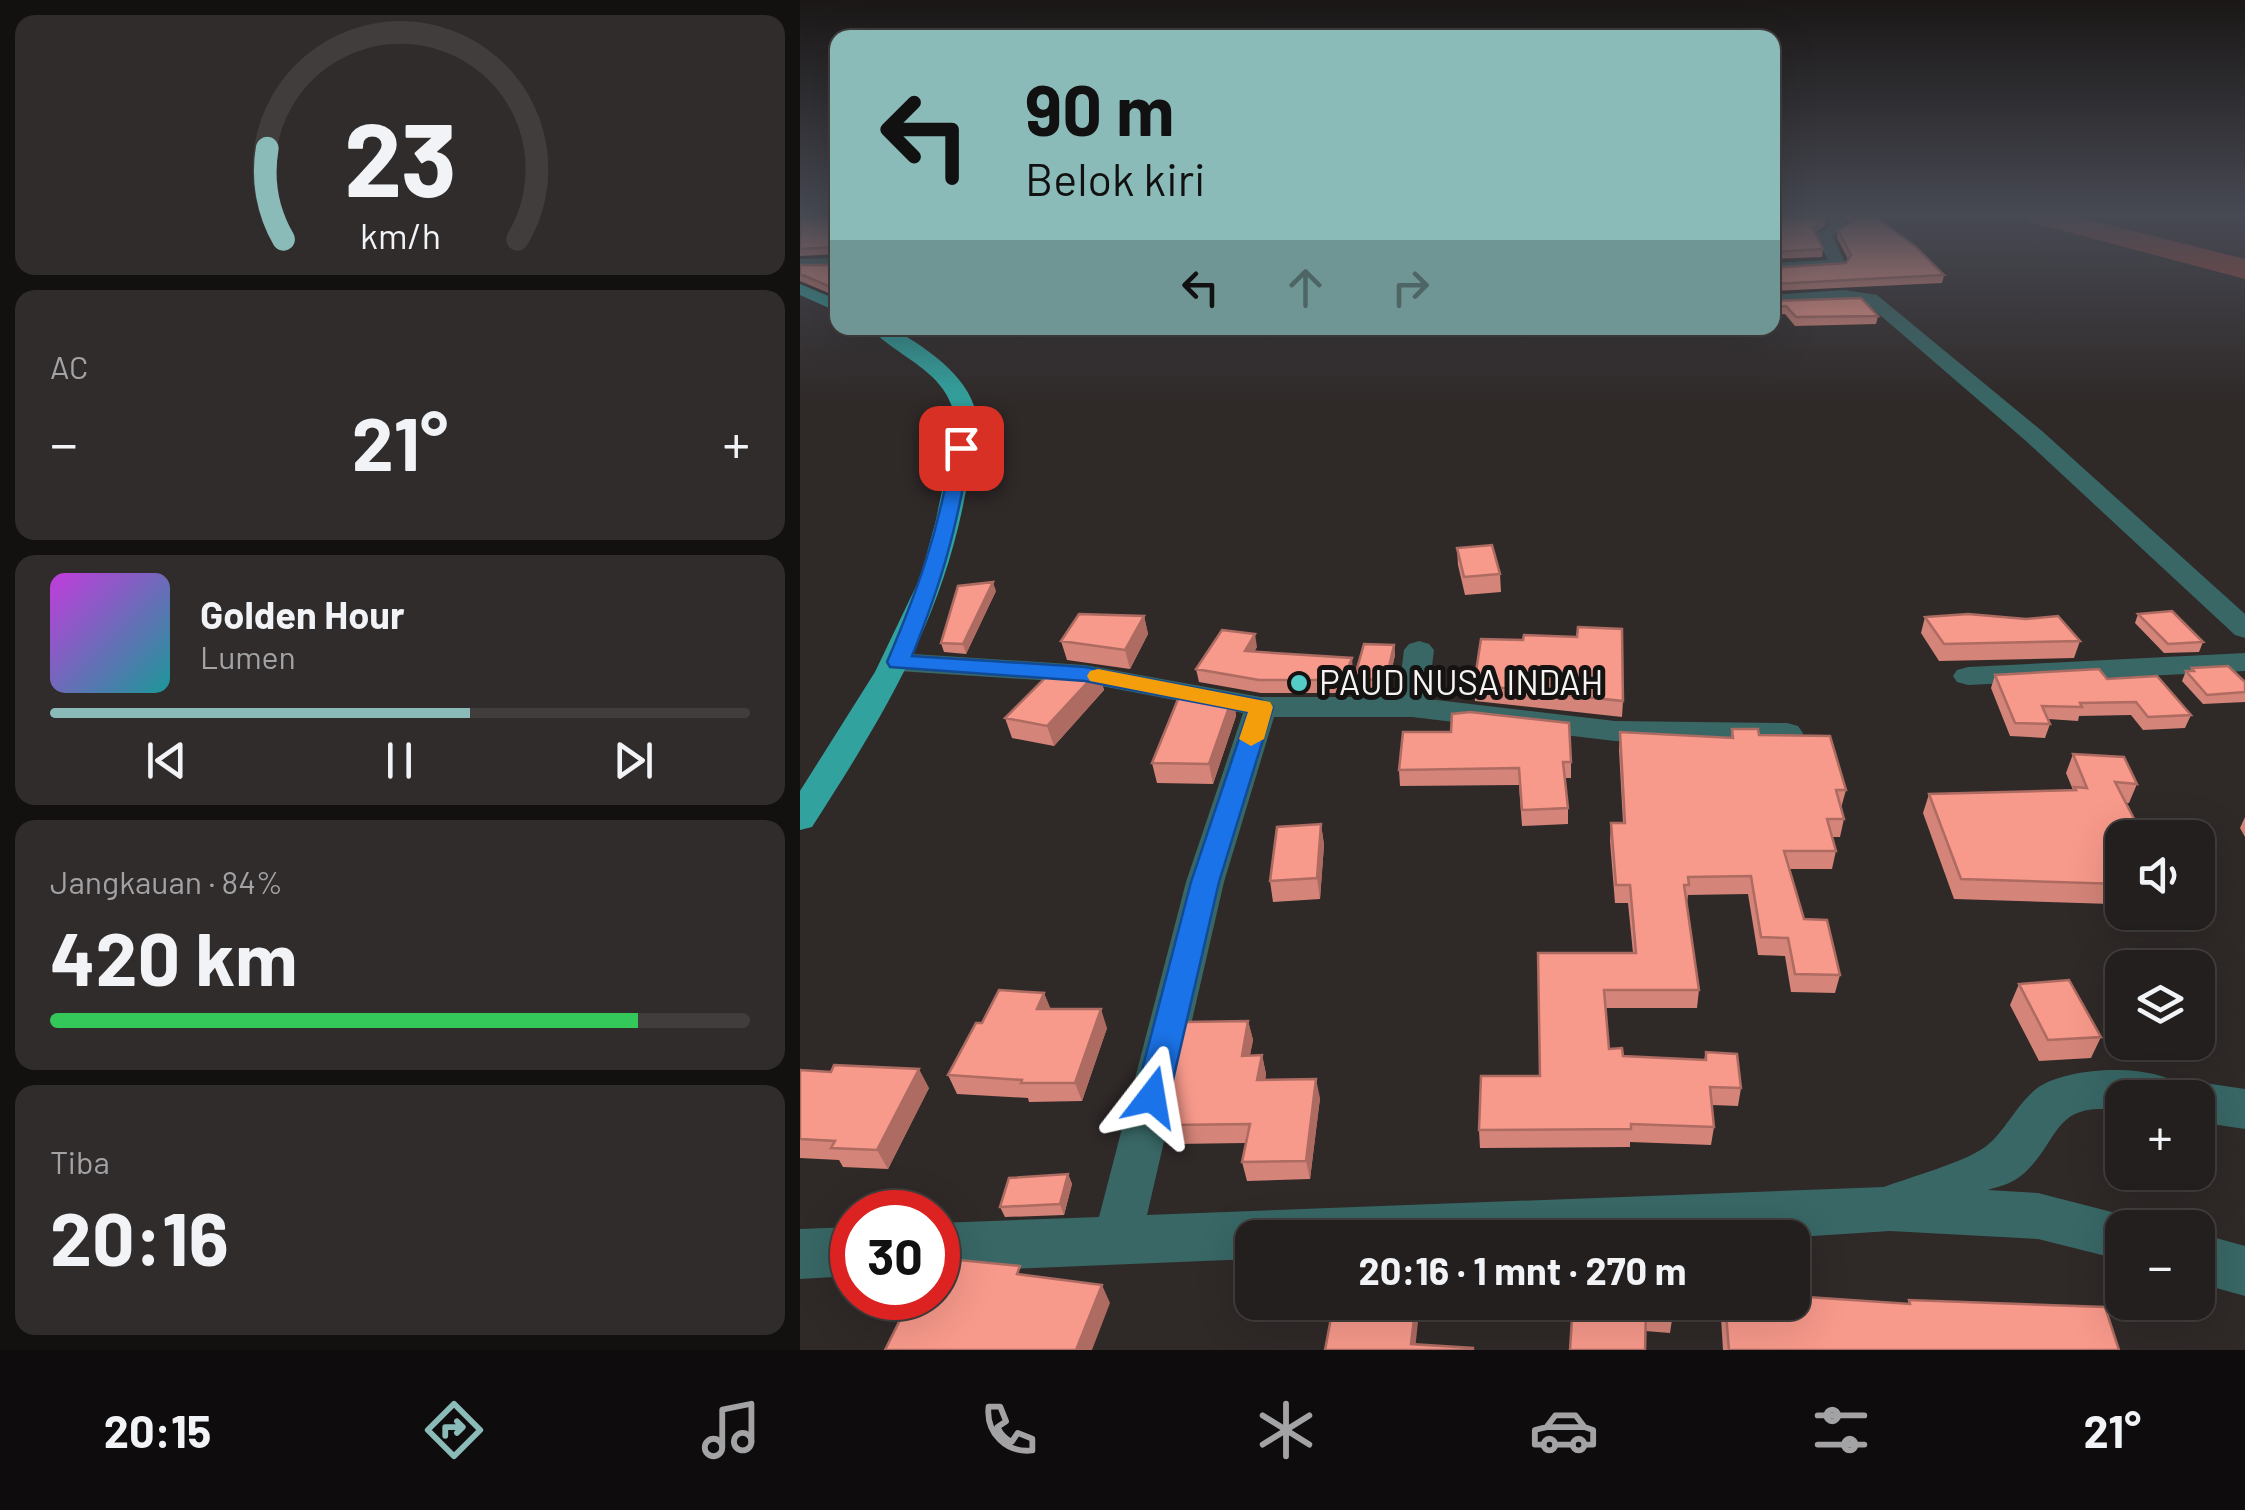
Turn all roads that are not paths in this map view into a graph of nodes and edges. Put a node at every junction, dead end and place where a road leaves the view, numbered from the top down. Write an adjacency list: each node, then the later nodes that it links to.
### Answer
1 (800, 289): 3 (main road)
2 (1780, 299): 5 (street)
3 (830, 302)
4 (888, 335): 7 (main road)
5 (2245, 628)
6 (1419, 650): 11 (street)
7 (898, 662): 10 (street); 13 (main road)
8 (2245, 662): 9 (street)
9 (1968, 676)
10 (1261, 707): 11 (street); 19 (street)
11 (1412, 707): 12 (street)
12 (1787, 733)
13 (800, 818)
14 (2105, 1089): 17 (street)
15 (2215, 1105): 16 (street)
16 (2245, 1109)
17 (1884, 1210): 18 (street); 19 (street)
18 (2105, 1232)
19 (1117, 1240): 20 (street)
20 (960, 1247)
21 (830, 1253): 22 (street)
22 (800, 1254)
23 (2215, 1263): 24 (street)
24 (2245, 1272)

